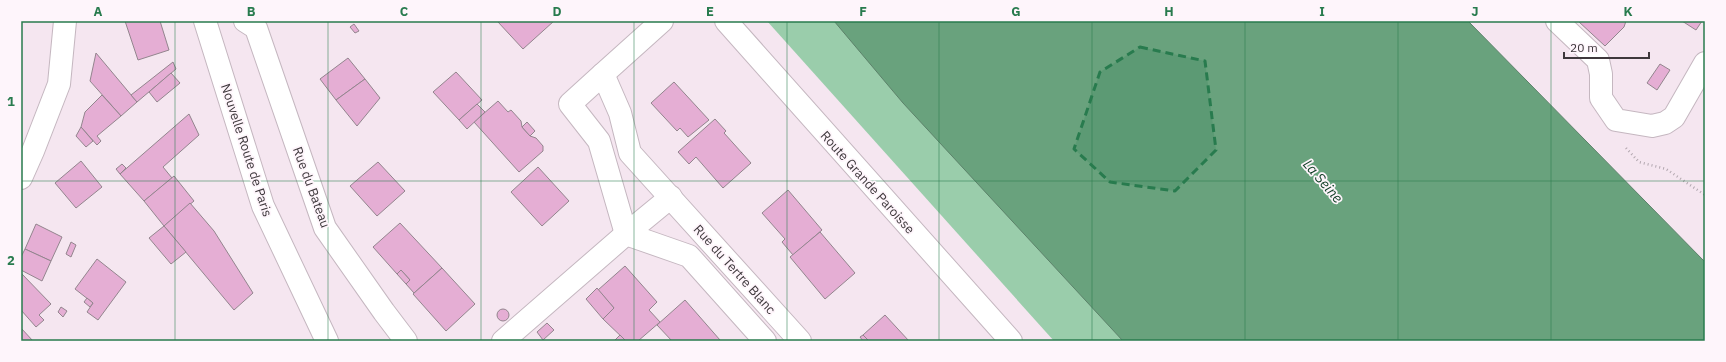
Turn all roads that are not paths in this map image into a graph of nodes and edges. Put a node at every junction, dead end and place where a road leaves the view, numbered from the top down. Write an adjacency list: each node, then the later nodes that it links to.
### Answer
1 (65, 21): 9 (street)
2 (205, 21): 12 (street, Nouvelle Route de Paris)
3 (245, 21): 13 (street, Rue du Bateau)
4 (662, 21): 8 (street)
5 (726, 21): 17 (street, Route Grande Paroisse)
6 (1557, 21): 7 (street)
7 (1705, 63)
8 (603, 74): 10 (street, Rue du Tertre Blanc); 11 (street)
9 (21, 178)
10 (671, 197): 11 (street); 16 (street, Rue du Tertre Blanc)
11 (626, 234): 14 (street); 15 (street, Rue du Tertre Blanc)
12 (327, 341)
13 (406, 341)
14 (503, 341)
15 (765, 341)
16 (800, 341)
17 (1011, 341)

